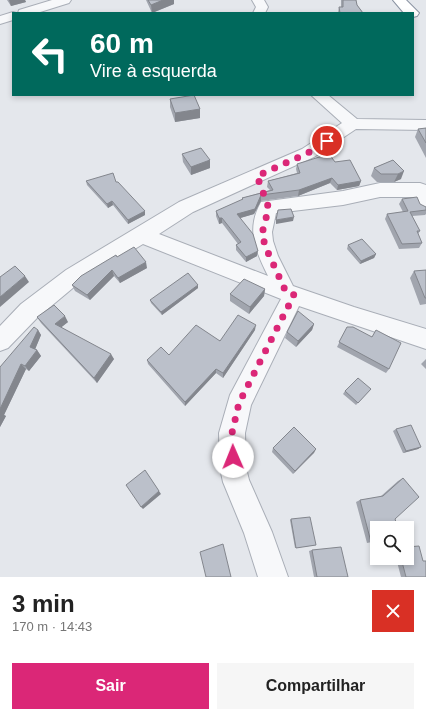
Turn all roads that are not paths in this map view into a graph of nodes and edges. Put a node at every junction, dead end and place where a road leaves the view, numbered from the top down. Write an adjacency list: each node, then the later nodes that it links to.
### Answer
1 (65, 0): 4 (street)
2 (258, 0): 5 (street)
3 (399, 0): 6 (highway)
4 (27, 12)
5 (260, 12)
6 (412, 12)
7 (12, 16): 8 (street)
8 (0, 20)
9 (320, 96): 10 (street)
10 (353, 124): 11 (street); 12 (street)
11 (426, 125)
12 (257, 176): 14 (street); 15 (street)
13 (426, 204): 14 (street)
14 (268, 206): 16 (street)
15 (142, 235): 16 (street); 18 (street)
16 (290, 293): 17 (street); 19 (street)
17 (426, 338)
18 (0, 341)
19 (273, 577)

